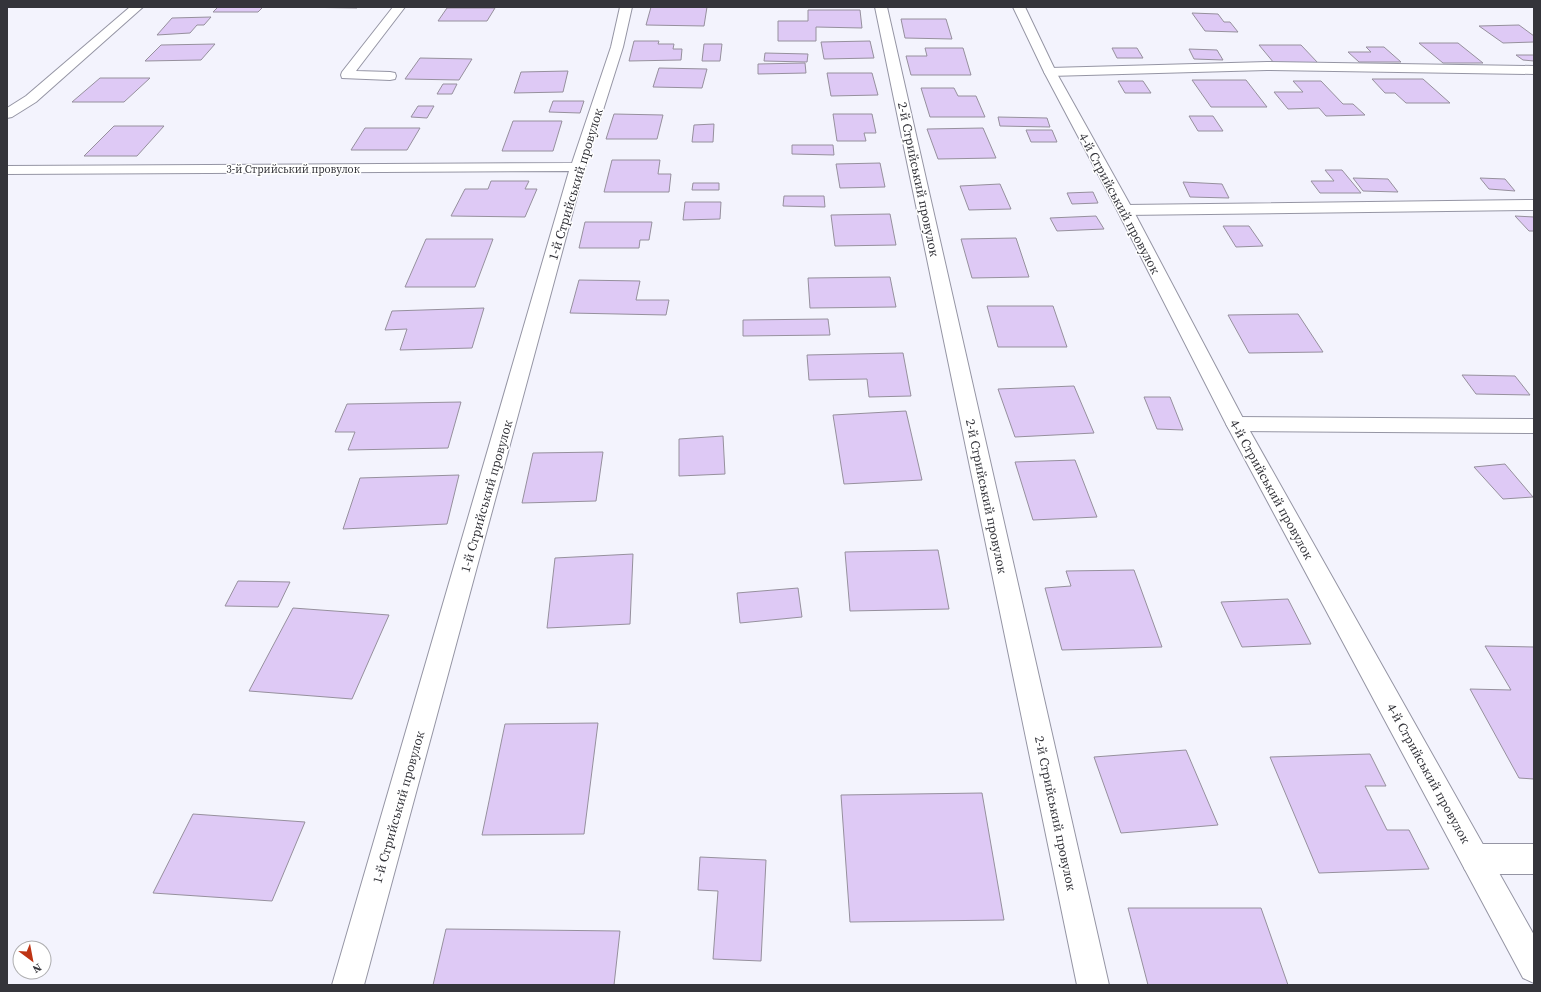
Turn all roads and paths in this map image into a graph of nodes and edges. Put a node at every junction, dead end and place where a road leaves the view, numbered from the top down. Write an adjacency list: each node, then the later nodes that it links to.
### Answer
1 (137, 7): 9 (street)
2 (399, 7): 8 (street)
3 (626, 7): 10 (street, 1-й Стрийський провулок)
4 (881, 7): 20 (street, 2-й Стрийський провулок)
5 (1019, 7): 7 (street, 4-й Стрийський провулок)
6 (1534, 70): 7 (street)
7 (1050, 72): 13 (street, 4-й Стрийський провулок)
8 (390, 76)
9 (7, 114)
10 (578, 167): 11 (street, 3-й Стрийський провулок); 19 (street, 1-й Стрийський провулок)
11 (7, 170)
12 (1534, 205): 13 (street)
13 (1125, 210): 14 (street, 4-й Стрийський провулок)
14 (1236, 424): 15 (street); 16 (street, 4-й Стрийський провулок)
15 (1534, 426)
16 (1476, 859): 17 (street); 18 (street, 4-й Стрийський провулок)
17 (1534, 859)
18 (1534, 967)
19 (348, 985)
20 (1093, 985)

